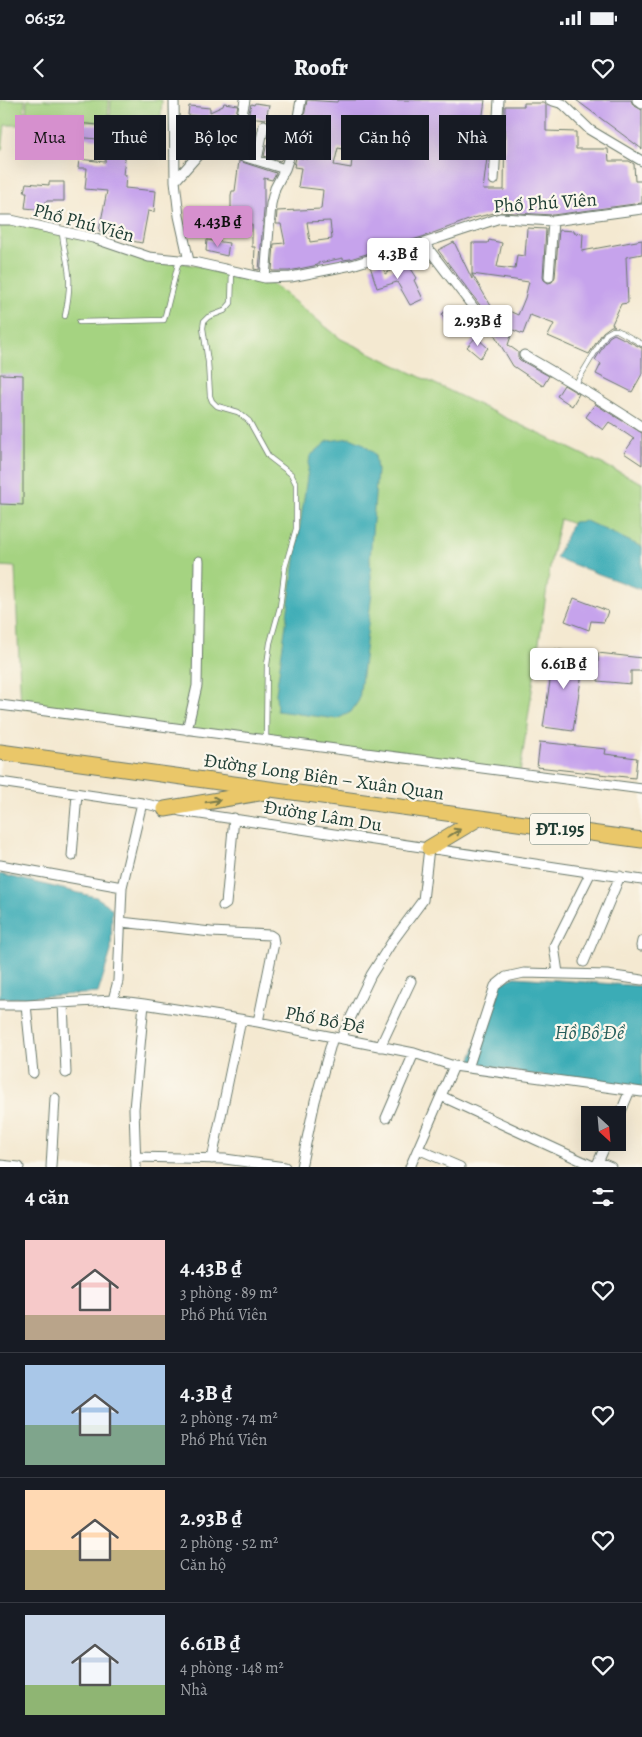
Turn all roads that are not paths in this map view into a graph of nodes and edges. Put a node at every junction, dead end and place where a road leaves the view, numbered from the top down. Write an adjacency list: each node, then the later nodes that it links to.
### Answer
1 (174, 100): 15 (street)
2 (244, 100): 8 (street)
3 (301, 100): 13 (street)
4 (499, 100): 14 (street)
5 (550, 100): 12 (street)
6 (636, 100): 7 (street)
7 (642, 104)
8 (241, 115)
9 (264, 125): 11 (street)
10 (194, 160): 15 (street)
11 (256, 160): 13 (street)
12 (642, 161)
13 (285, 169): 25 (street)
14 (494, 180)
15 (175, 181): 22 (street)
16 (642, 210): 18 (street, Phố Phú Viên)
17 (0, 220): 19 (street, Phố Phú Viên)
18 (553, 221): 20 (street, Phố Phú Viên); 24 (street)
19 (62, 232): 21 (street, Phố Phú Viên); 26 (lane)
20 (424, 243): 25 (street, Phố Phú Viên); 28 (street)
21 (179, 260): 22 (street, Phố Phú Viên); 27 (lane)
22 (189, 261): 23 (street, Phố Phú Viên)
23 (232, 271): 25 (street, Phố Phú Viên); 36 (lane)
24 (549, 276)
25 (265, 278)
26 (65, 316)
27 (79, 322)
28 (490, 329)
29 (642, 344): 31 (lane)
30 (524, 355): 31 (street)
31 (576, 385): 32 (street)
32 (642, 427)
33 (199, 561): 35 (street)
34 (0, 705): 35 (street)
35 (187, 730): 36 (street)
36 (266, 740): 39 (street)
37 (0, 752): 40 (main road, Đường Long Biên – Xuân Quan)
38 (0, 782): 41 (street, Đường Lâm Du)
39 (642, 789)
40 (280, 790): 43 (main road, one-way to 40); 45 (main road, Đường Long Biên – Xuân Quan / ĐT.195)
41 (78, 794): 42 (street, Đường Lâm Du); 48 (street)
42 (142, 803): 43 (street, Đường Lâm Du); 53 (street)
43 (165, 809): 44 (street, Đường Lâm Du)
44 (234, 818): 47 (street, Đường Lâm Du); 54 (street)
45 (479, 818): 46 (main road, Đường Long Biên – Xuân Quan / ĐT.195); 47 (main road, one-way to 45)
46 (642, 840)
47 (428, 848): 50 (street, Đường Lâm Du); 67 (street)
48 (72, 856)
49 (0, 865): 53 (street)
50 (591, 872): 51 (street, Đường Lâm Du); 57 (street)
51 (620, 876): 52 (street, Đường Lâm Du); 56 (street)
52 (642, 880)
53 (122, 887): 55 (street)
54 (223, 906)
55 (121, 922): 60 (street); 66 (street)
56 (584, 962)
57 (558, 973): 58 (street); 71 (street)
58 (642, 980)
59 (411, 981): 68 (street)
60 (113, 1000): 61 (street, Phố Bồ Đề); 62 (street, Phố Bồ Đề)
61 (63, 1003): 64 (street, Phố Bồ Đề); 73 (street)
62 (144, 1004): 65 (street, Phố Bồ Đề); 82 (street)
63 (0, 1005): 64 (street, Phố Bồ Đề)
64 (26, 1005): 72 (street)
65 (242, 1020): 66 (street, Phố Bồ Đề); 83 (street)
66 (258, 1022): 67 (street, Phố Bồ Đề)
67 (337, 1037): 68 (street, Phố Bồ Đề); 90 (street)
68 (380, 1047): 69 (street, Phố Bồ Đề)
69 (414, 1054): 70 (street, Phố Bồ Đề); 79 (street)
70 (454, 1066): 71 (street, Phố Bồ Đề); 76 (street)
71 (468, 1068): 74 (street, Phố Bồ Đề)
72 (33, 1073)
73 (66, 1074)
74 (630, 1090): 75 (street, Phố Bồ Đề); 78 (street)
75 (642, 1092)
76 (441, 1096): 80 (street); 85 (street)
77 (55, 1098): 87 (street)
78 (623, 1106)
79 (386, 1118)
80 (418, 1149): 91 (street); 92 (street)
81 (603, 1151): 85 (street)
82 (135, 1157): 83 (street); 88 (street)
83 (212, 1159): 89 (street)
84 (0, 1165): 86 (street)
85 (597, 1165): 93 (street)
86 (19, 1167)
87 (51, 1167)
88 (136, 1167)
89 (285, 1167)
90 (300, 1167)
91 (410, 1167)
92 (460, 1167)
93 (611, 1167)

